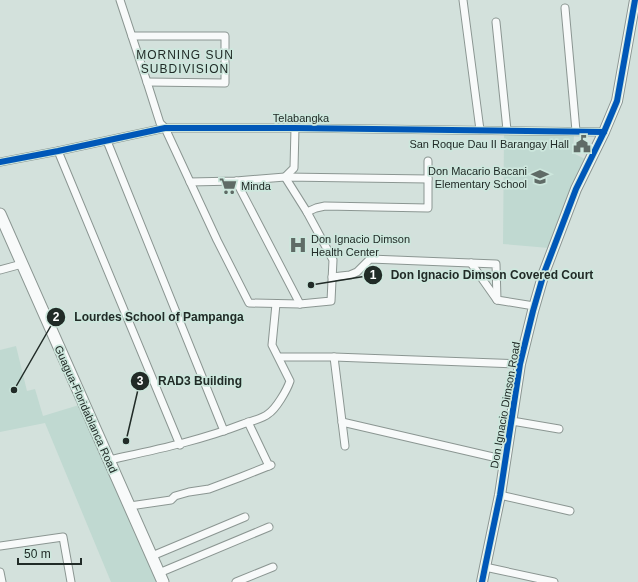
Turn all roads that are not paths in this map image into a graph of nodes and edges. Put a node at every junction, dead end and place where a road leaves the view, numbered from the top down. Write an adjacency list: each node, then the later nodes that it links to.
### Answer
1 (120, 0): 6 (street)
2 (463, 0): 10 (street)
3 (635, 0): 13 (street, Don Ignacio Dimson Road)
4 (565, 8): 12 (street)
5 (496, 22): 11 (street)
6 (132, 36): 7 (street); 7 (street)
7 (147, 82): 8 (street)
8 (165, 128): 9 (street, Telabangka); 14 (street, Telabangka); 21 (street)
9 (295, 128): 10 (street, Telabangka); 18 (street)
10 (480, 130): 11 (street, Telabangka)
11 (507, 130): 12 (street, Telabangka)
12 (576, 131): 13 (street, Telabangka)
13 (604, 132): 31 (street, Don Ignacio Dimson Road)
14 (107, 141): 15 (street, Telabangka); 39 (street)
15 (58, 151): 17 (street, Telabangka); 40 (street)
16 (428, 161): 19 (street)
17 (0, 162)
18 (285, 177): 19 (street); 20 (street); 22 (street)
19 (428, 179): 22 (street)
20 (236, 181): 21 (street); 30 (street)
21 (190, 182): 29 (street)
22 (307, 212): 27 (street)
23 (0, 214): 25 (main road, Guagua-Floridablanca Road)
24 (471, 263): 27 (street); 28 (street); 28 (street)
25 (22, 264): 26 (street); 42 (main road, Guagua-Floridablanca Road)
26 (0, 270)
27 (332, 277): 30 (street)
28 (497, 300): 31 (street)
29 (276, 304): 30 (street); 32 (street)
30 (300, 304)
31 (534, 306): 34 (street, Don Ignacio Dimson Road)
32 (279, 357): 33 (street); 36 (street)
33 (334, 357): 34 (street); 37 (street)
34 (520, 364): 35 (street, Don Ignacio Dimson Road)
35 (512, 421): 38 (street); 43 (street, Don Ignacio Dimson Road)
36 (248, 422): 39 (street); 45 (street)
37 (342, 422): 41 (street); 43 (street)
38 (559, 429)
39 (224, 432): 40 (street)
40 (180, 445): 42 (street)
41 (345, 446)
42 (109, 460): 45 (main road, Guagua-Floridablanca Road)
43 (506, 460): 44 (street, Don Ignacio Dimson Road)
44 (500, 495): 46 (street); 52 (street, Don Ignacio Dimson Road)
45 (130, 506): 50 (main road, Guagua-Floridablanca Road)
46 (570, 511)
47 (245, 516): 50 (street)
48 (269, 527): 54 (street)
49 (0, 546): 56 (street)
50 (152, 556): 54 (main road, Guagua-Floridablanca Road)
51 (273, 567): 57 (street)
52 (485, 567): 58 (street, Don Ignacio Dimson Road); 59 (street)
53 (0, 572): 55 (street)
54 (161, 578)
55 (2, 582)
56 (71, 582)
57 (236, 582)
58 (482, 582)
59 (554, 582)

